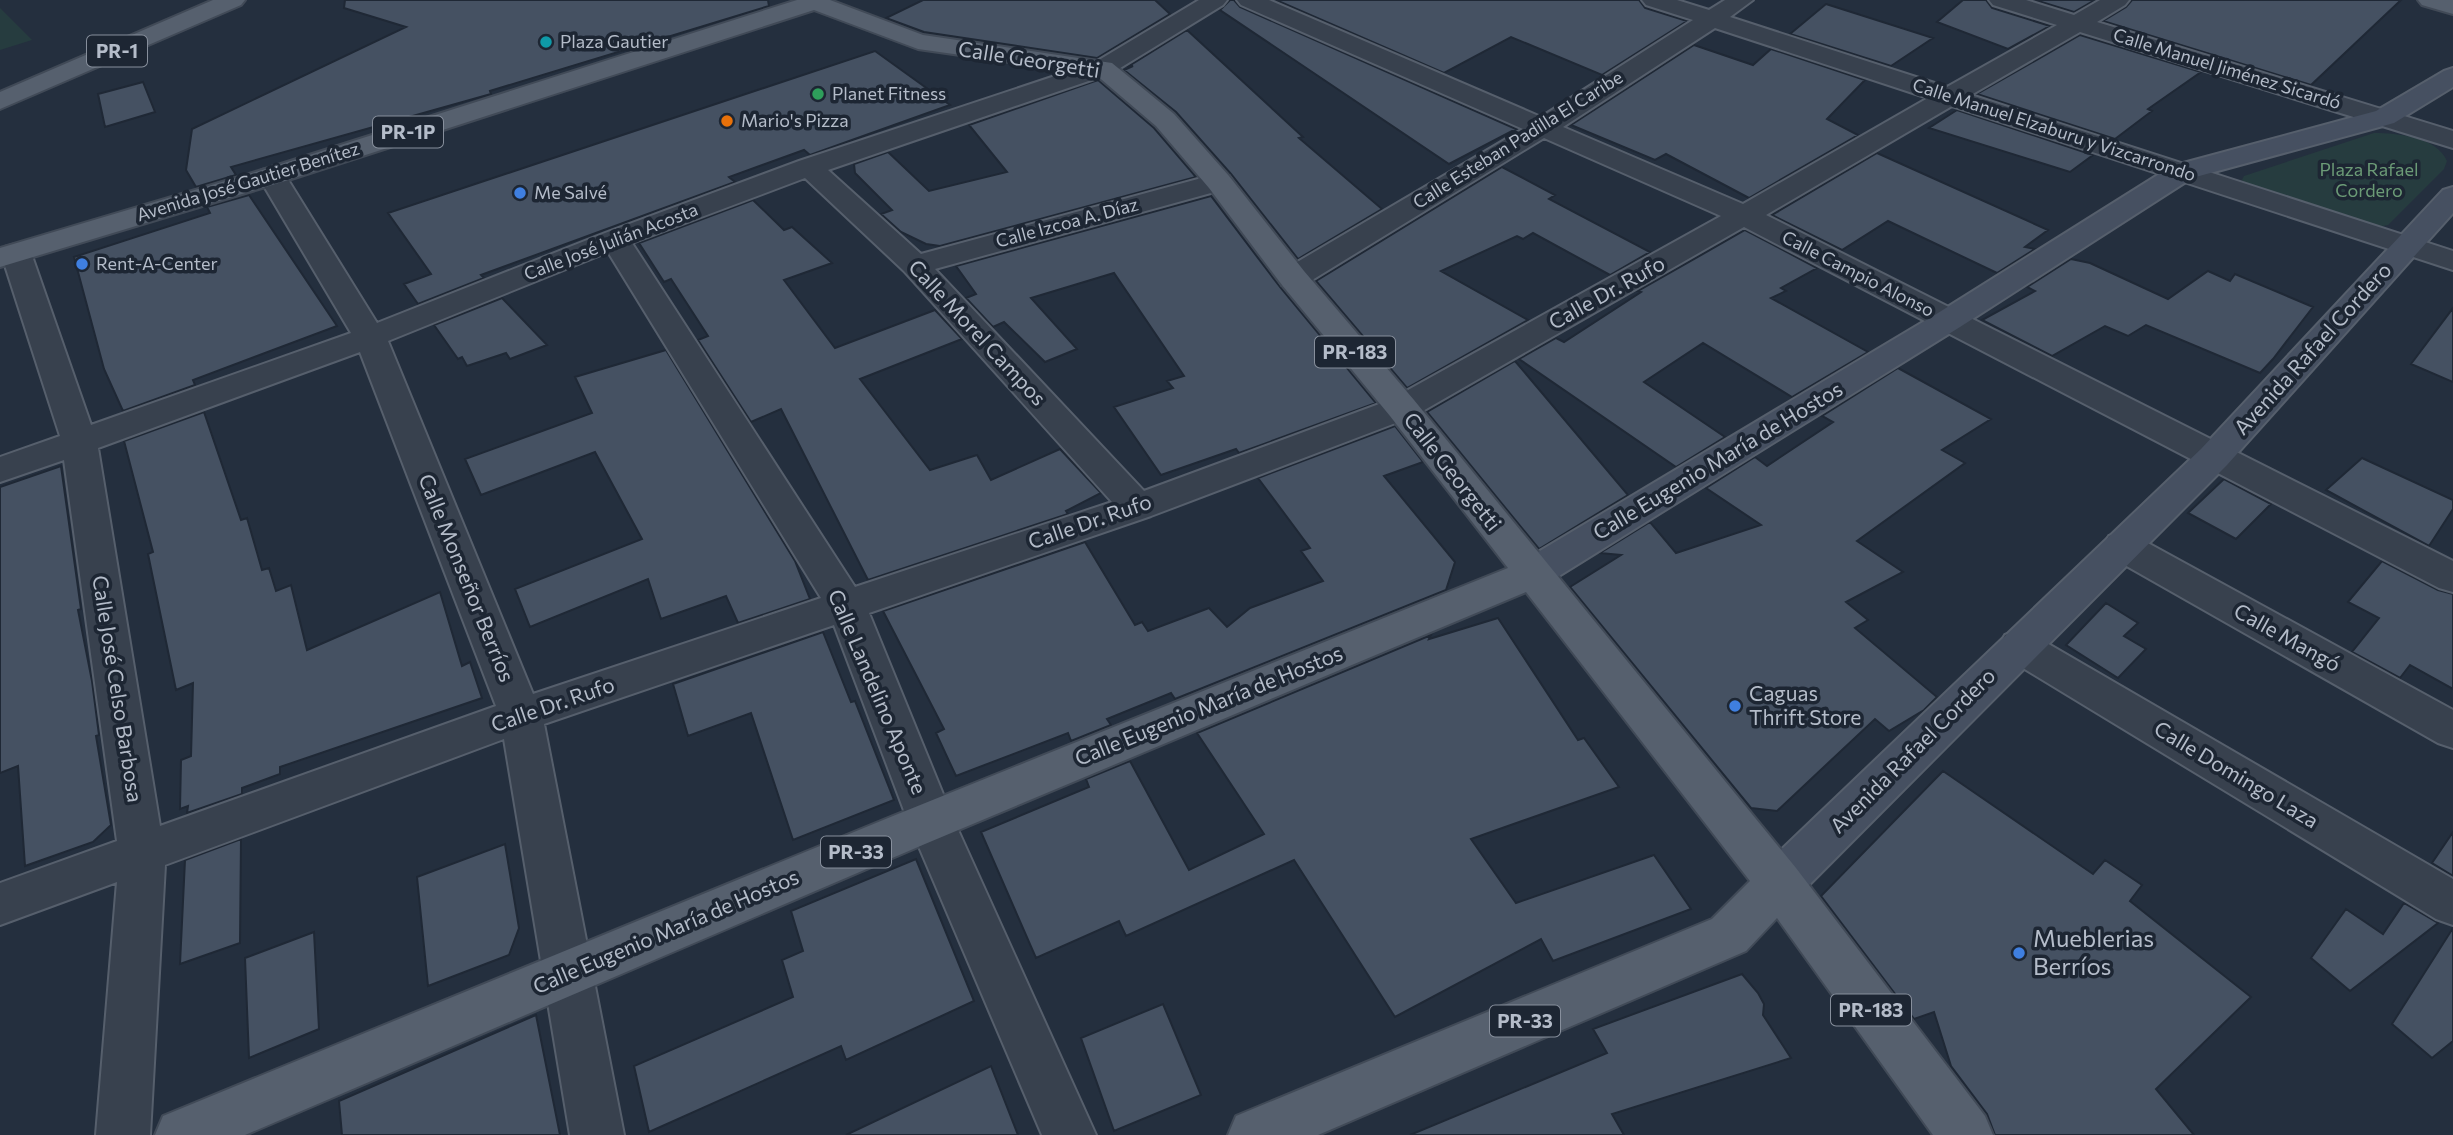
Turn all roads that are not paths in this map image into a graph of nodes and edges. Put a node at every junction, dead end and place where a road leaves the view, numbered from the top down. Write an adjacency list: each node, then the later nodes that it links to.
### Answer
1 (233, 0): 16 (main road, PR-1)
2 (1215, 0): 13 (street, Calle José Julián Acosta)
3 (1249, 0): 18 (street, Calle Campio Alonso)
4 (1654, 0): 11 (street, Calle Manuel Elzaburu y Vizcarrondo)
5 (1741, 0): 11 (street, Calle Esteban Padilla El Caribe)
6 (2001, 0): 12 (street, Calle Manuel Jiménez Sicardó)
7 (2117, 0): 12 (street, Calle Dr. Rufo)
8 (2430, 0): 10 (main road)
9 (815, 1): 13 (main road, Calle Georgetti); 22 (main road, Avenida José Gautier Benítez / PR-1P)
10 (2453, 7)
11 (1711, 19): 15 (street, Calle Manuel Elzaburu y Vizcarrondo); 18 (street, Calle Esteban Padilla El Caribe)
12 (2075, 23): 15 (street, Calle Dr. Rufo); 17 (street, Calle Manuel Jiménez Sicardó)
13 (1103, 68): 20 (street, Calle José Julián Acosta); 23 (main road, Calle Georgetti / PR-183)
14 (2453, 76): 17 (main road)
15 (1952, 96): 21 (street, Calle Manuel Elzaburu y Vizcarrondo); 25 (street, Calle Dr. Rufo)
16 (0, 101)
17 (2385, 117): 19 (street, Calle Manuel Jiménez Sicardó); 21 (main road)
18 (1544, 127): 25 (street, Calle Campio Alonso); 31 (street, Calle Esteban Padilla El Caribe)
19 (2453, 140)
20 (809, 167): 26 (street, Calle José Julián Acosta); 30 (street, Calle Morel Campos)
21 (2182, 172): 27 (street, Calle Manuel Elzaburu y Vizcarrondo); 32 (main road, Calle Eugenio María de Hostos)
22 (272, 176): 28 (main road, Avenida José Gautier Benítez / PR-1P); 33 (street, Calle Monseñor Berríos)
23 (1219, 182): 30 (street, Calle Izcoa A. Díaz); 31 (main road, Calle Georgetti / PR-183)
24 (2453, 196): 27 (main road, Avenida Rafael Cordero)
25 (1744, 215): 32 (street, Calle Campio Alonso); 34 (street, Calle Dr. Rufo)
26 (615, 239): 33 (street, Calle José Julián Acosta); 42 (street, Calle Landelino Aponte)
27 (2407, 246): 29 (street, Calle Manuel Elzaburu y Vizcarrondo); 36 (main road, Avenida Rafael Cordero)
28 (8, 255): 35 (street, Calle José Celso Barbosa)
29 (2453, 261)
30 (915, 265): 38 (street, Calle Morel Campos)
31 (1293, 278): 34 (main road, Calle Georgetti / PR-183)
32 (1949, 320): 36 (street, Calle Campio Alonso); 40 (main road, Calle Eugenio María de Hostos)
33 (370, 337): 35 (street, Calle José Julián Acosta); 44 (street, Calle Monseñor Berríos)
34 (1402, 408): 38 (street, Calle Dr. Rufo); 40 (main road, Calle Georgetti / PR-183)
35 (79, 440): 37 (street, Calle José Julián Acosta); 47 (street, Calle José Celso Barbosa)
36 (2214, 457): 39 (main road, Avenida Rafael Cordero); 41 (street, Calle Campio Alonso)
37 (0, 470)
38 (1138, 507): 42 (street, Calle Dr. Rufo)
39 (2122, 545): 43 (main road, Avenida Rafael Cordero); 45 (street, Calle Mangó)
40 (1532, 573): 46 (main road, Calle Eugenio María de Hostos / PR-33); 48 (main road, Calle Georgetti / PR-183)
41 (2453, 578)
42 (846, 605): 44 (street, Calle Dr. Rufo); 46 (street, Calle Landelino Aponte)
43 (2019, 646): 48 (main road, Avenida Rafael Cordero); 50 (street, Calle Domingo Laza)
44 (521, 715): 47 (street, Calle Dr. Rufo); 51 (street, Calle Monseñor Berríos)
45 (2453, 731)
46 (931, 821): 51 (main road, Calle Eugenio María de Hostos / PR-33); 55 (street, Calle Landelino Aponte)
47 (142, 854): 49 (street, Calle Dr. Rufo); 52 (street, Calle José Celso Barbosa)
48 (1779, 883): 56 (main road, Avenida Rafael Cordero / PR-33); 57 (main road, Calle Georgetti / PR-183)
49 (0, 904)
50 (2453, 904)
51 (568, 973): 53 (main road, Calle Eugenio María de Hostos / PR-33); 54 (street, Calle Monseñor Berríos)
52 (123, 1135)
53 (182, 1135)
54 (597, 1135)
55 (1069, 1135)
56 (1255, 1135)
57 (1966, 1135)

